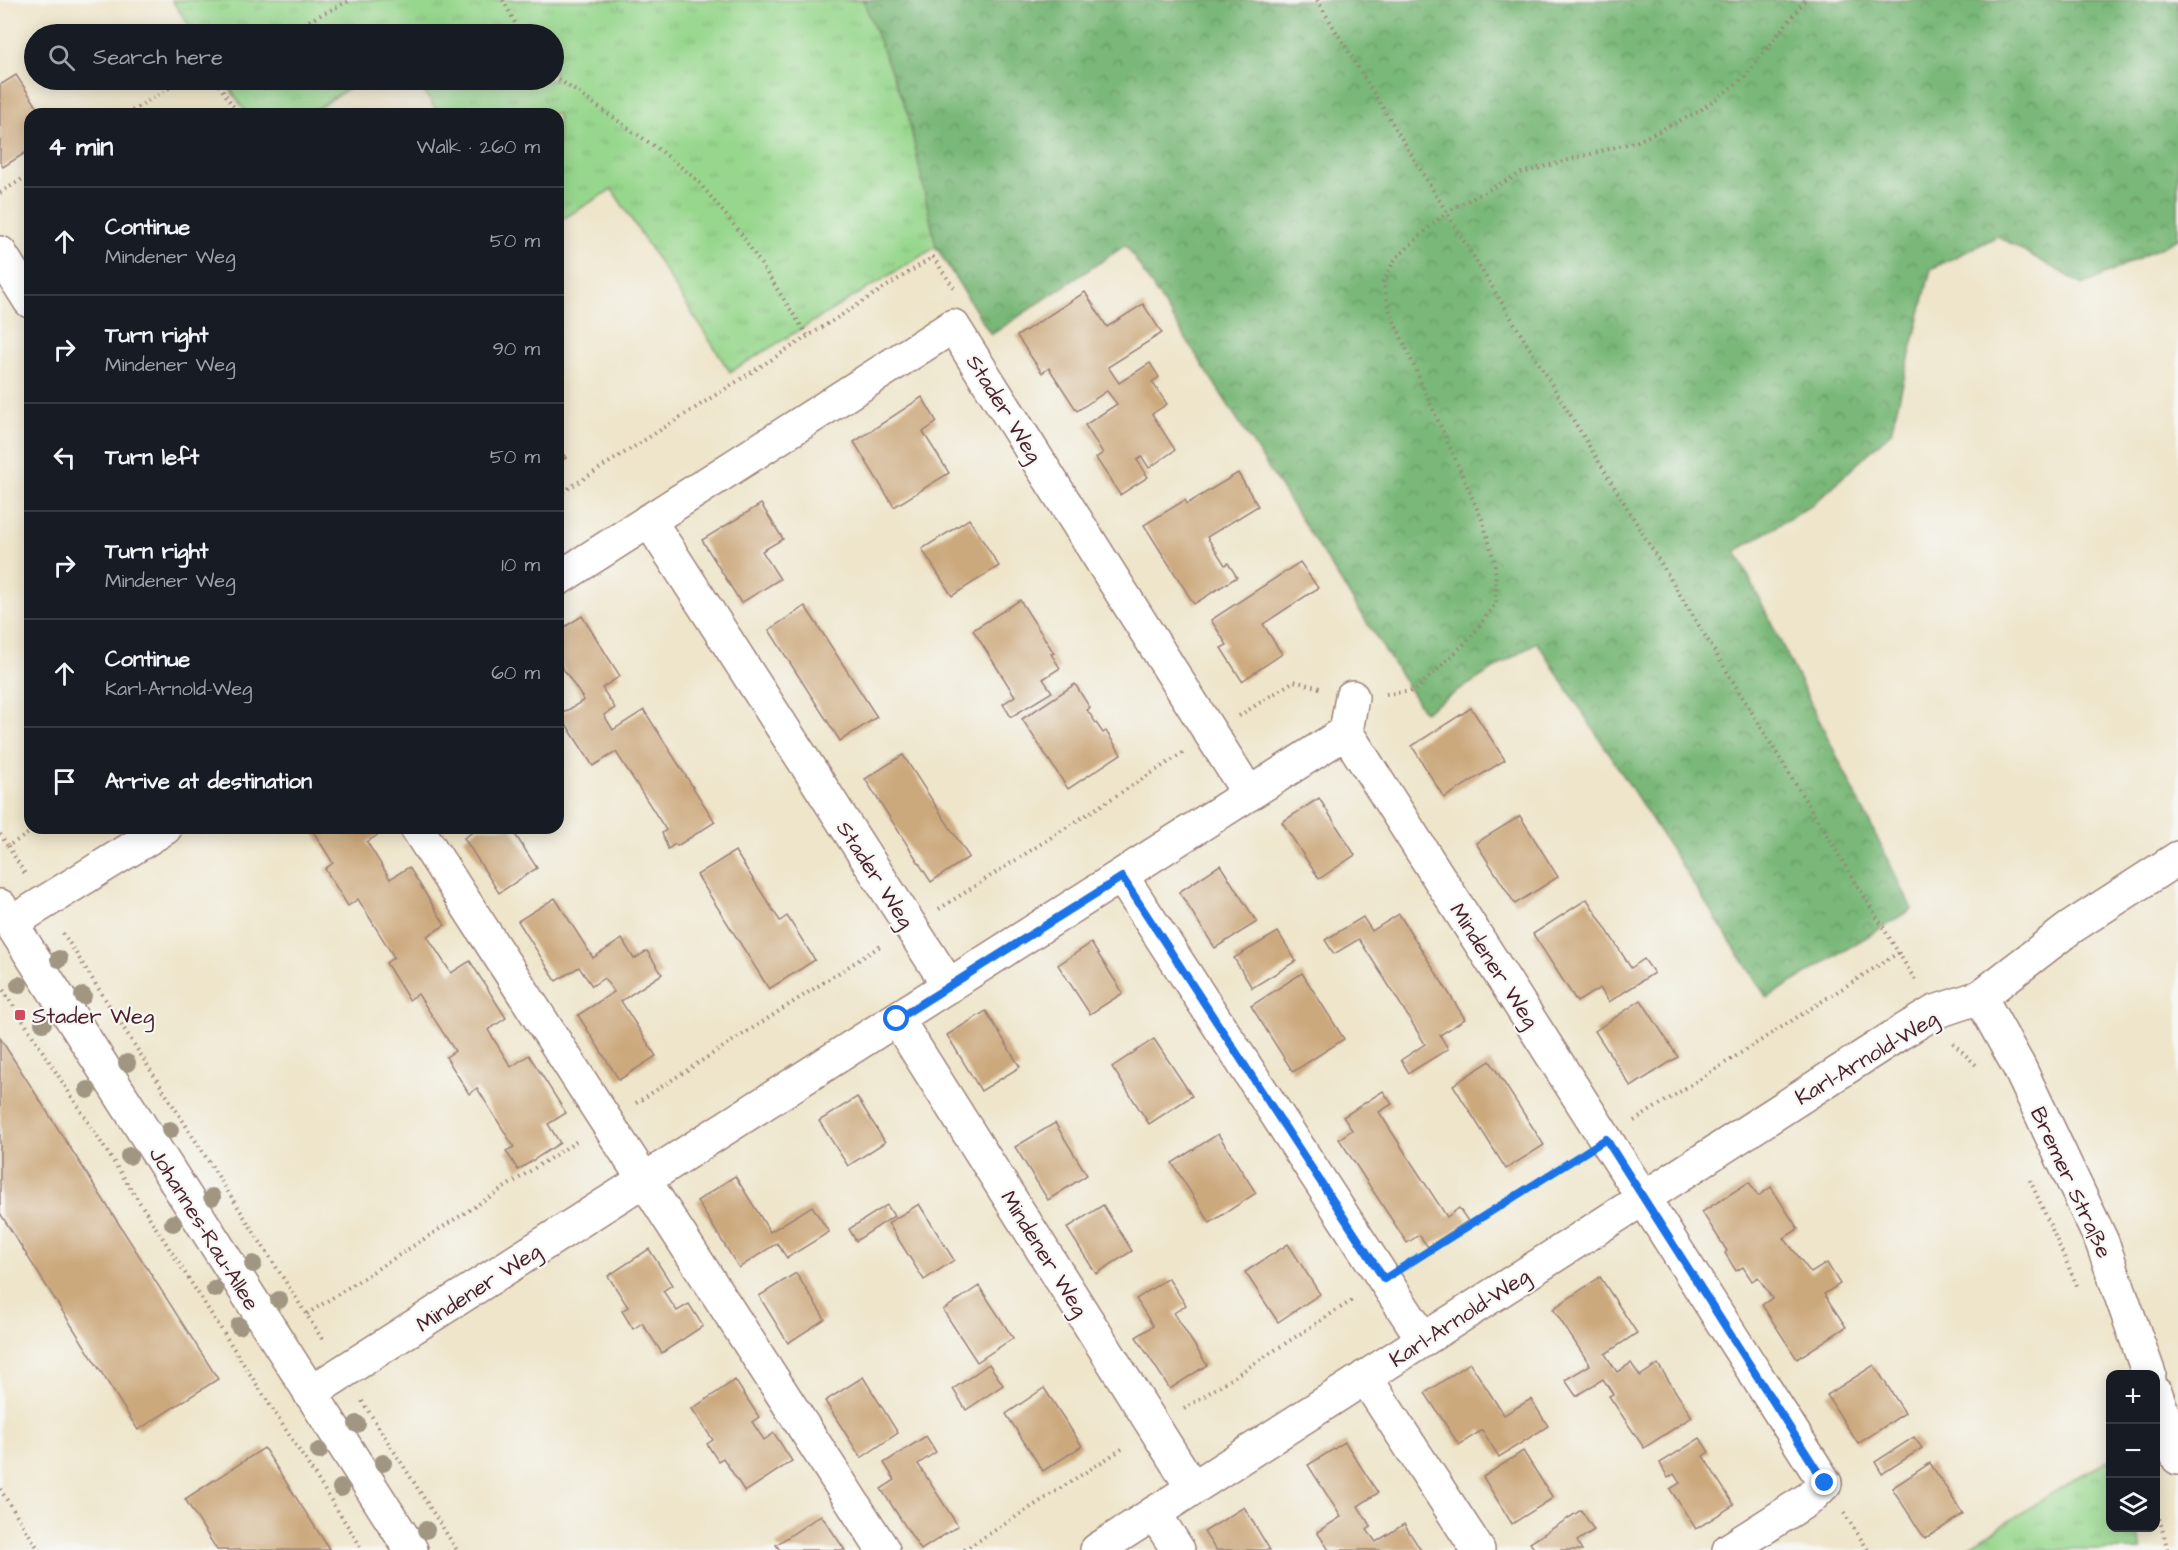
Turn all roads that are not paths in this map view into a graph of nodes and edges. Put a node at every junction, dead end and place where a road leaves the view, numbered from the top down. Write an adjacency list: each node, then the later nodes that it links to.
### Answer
1 (10, 266): 2 (street)
2 (24, 290)
3 (649, 520): 4 (street); 7 (street, Stader Weg); 13 (street, Stader Weg)
4 (564, 575)
5 (1352, 697): 6 (street)
6 (1346, 732): 7 (street, Mindener Weg); 17 (street, Mindener Weg)
7 (1249, 794): 11 (street, Mindener Weg)
8 (154, 834): 12 (street)
9 (421, 834): 16 (street)
10 (2178, 858): 14 (street, Karl-Arnold-Weg)
11 (1122, 877): 13 (street, Mindener Weg); 18 (street)
12 (5, 914): 21 (street, Johannes-Rau-Allee)
13 (949, 986): 15 (street, Mindener Weg)
14 (1980, 997): 17 (street, Karl-Arnold-Weg); 19 (street, Bremer Straße)
15 (897, 1019): 16 (street, Mindener Weg); 24 (street, Mindener Weg)
16 (645, 1180): 21 (street, Mindener Weg); 27 (street)
17 (1644, 1198): 18 (street, Karl-Arnold-Weg); 31 (street)
18 (1423, 1339): 20 (street, Karl-Arnold-Weg)
19 (2148, 1370)
20 (1365, 1377): 24 (street, Karl-Arnold-Weg); 30 (street, Karl-Arnold-Weg)
21 (310, 1393): 26 (street, Johannes-Rau-Allee)
22 (2160, 1406): 23 (street)
23 (2178, 1458)
24 (1192, 1487): 25 (street, Karl-Arnold-Weg)
25 (1154, 1513): 28 (street, Karl-Arnold-Weg); 29 (street)
26 (411, 1550)
27 (883, 1550)
28 (1097, 1550)
29 (1178, 1550)
30 (1478, 1550)
31 (1730, 1550)

